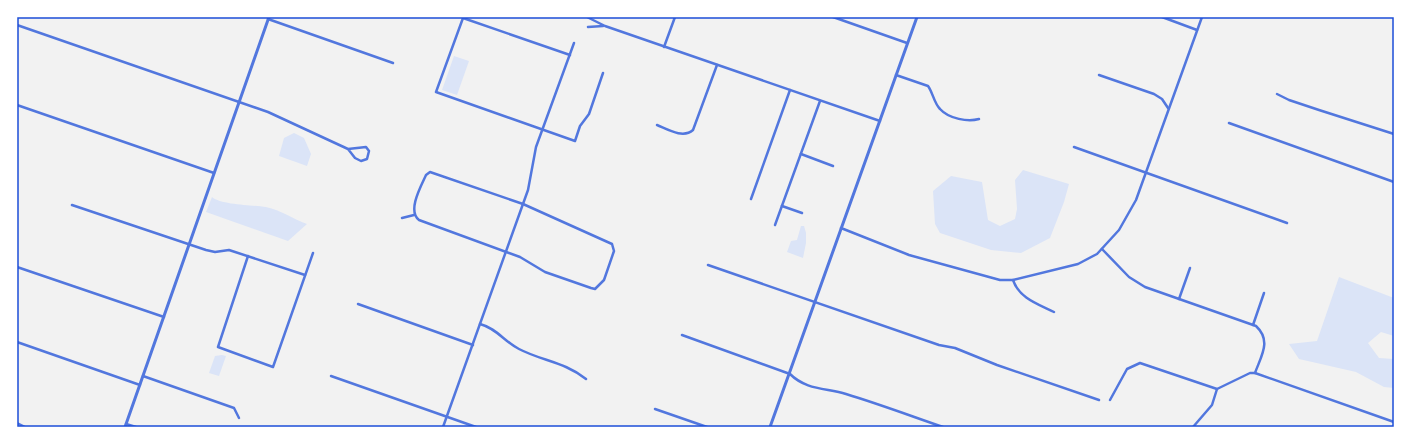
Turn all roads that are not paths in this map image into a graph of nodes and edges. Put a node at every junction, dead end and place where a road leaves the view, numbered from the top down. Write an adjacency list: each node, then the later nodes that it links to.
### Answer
1 (587, 17): 9 (street)
2 (674, 17): 14 (street)
3 (833, 17): 13 (street)
4 (917, 17): 13 (street)
5 (1162, 17): 11 (street)
6 (1202, 17): 11 (street)
7 (269, 18): 16 (street); 24 (street)
8 (17, 25): 24 (street)
9 (604, 26): 10 (street); 14 (street)
10 (588, 27)
11 (1197, 30): 26 (street)
12 (574, 43): 15 (street)
13 (907, 43): 19 (street)
14 (664, 47): 17 (street)
15 (570, 55): 31 (street); 31 (street)
16 (393, 63)
17 (717, 65): 21 (street); 30 (street)
18 (603, 73): 31 (street)
19 (896, 75): 27 (street); 28 (street)
20 (1099, 75): 26 (street)
21 (790, 90): 23 (street); 40 (street)
22 (1277, 94): 32 (street)
23 (820, 101): 28 (street); 35 (street)
24 (239, 102): 34 (street); 37 (street)
25 (17, 105): 37 (street)
26 (1169, 109): 38 (street)
27 (980, 119)
28 (880, 122): 49 (street)
29 (1229, 124): 39 (street)
30 (657, 125)
31 (542, 129): 41 (street)
32 (1394, 134)
33 (1074, 147): 38 (street)
34 (348, 149): 34 (street)
35 (800, 154): 36 (street); 43 (street)
36 (833, 166)
37 (214, 173): 50 (street)
38 (1146, 173): 47 (street); 51 (street)
39 (1394, 182)
40 (751, 199)
41 (523, 204): 45 (street); 52 (street); 52 (street)
42 (72, 205): 50 (street)
43 (782, 206): 44 (street); 48 (street)
44 (802, 213)
45 (414, 215): 46 (street); 52 (street)
46 (402, 218)
47 (1287, 223)
48 (775, 225)
49 (841, 228): 59 (street); 62 (street)
50 (190, 245): 54 (street); 65 (street)
51 (1102, 249): 59 (street); 61 (street)
52 (506, 252): 66 (street)
53 (313, 253): 58 (street)
54 (248, 256): 58 (street); 58 (street)
55 (708, 265): 62 (street)
56 (17, 268): 65 (street)
57 (1190, 268): 61 (street)
58 (305, 275)
59 (1013, 280): 64 (street)
60 (1264, 293): 67 (street)
61 (1179, 299): 67 (street)
62 (816, 301): 72 (street); 78 (street)
63 (358, 304): 70 (street)
64 (1054, 312)
65 (164, 317): 73 (street)
66 (480, 324): 70 (street); 75 (street)
67 (1253, 325): 71 (street)
68 (682, 335): 72 (street)
69 (17, 342): 76 (street)
70 (473, 345): 81 (street)
71 (1255, 373): 77 (street); 83 (street)
72 (790, 374): 91 (street); 92 (street)
73 (143, 376): 76 (street); 82 (street)
74 (331, 376): 81 (street)
75 (586, 379)
76 (140, 385): 85 (street)
77 (1217, 389): 79 (street); 93 (street)
78 (1099, 400)
79 (1110, 400)
80 (655, 409): 90 (street)
81 (447, 416): 88 (street); 89 (street)
82 (239, 418)
83 (1394, 422)
84 (17, 423): 86 (street)
85 (126, 425): 87 (street)
86 (25, 427)
87 (136, 427)
88 (443, 427)
89 (476, 427)
90 (707, 427)
91 (770, 427)
92 (943, 427)
93 (1193, 427)

